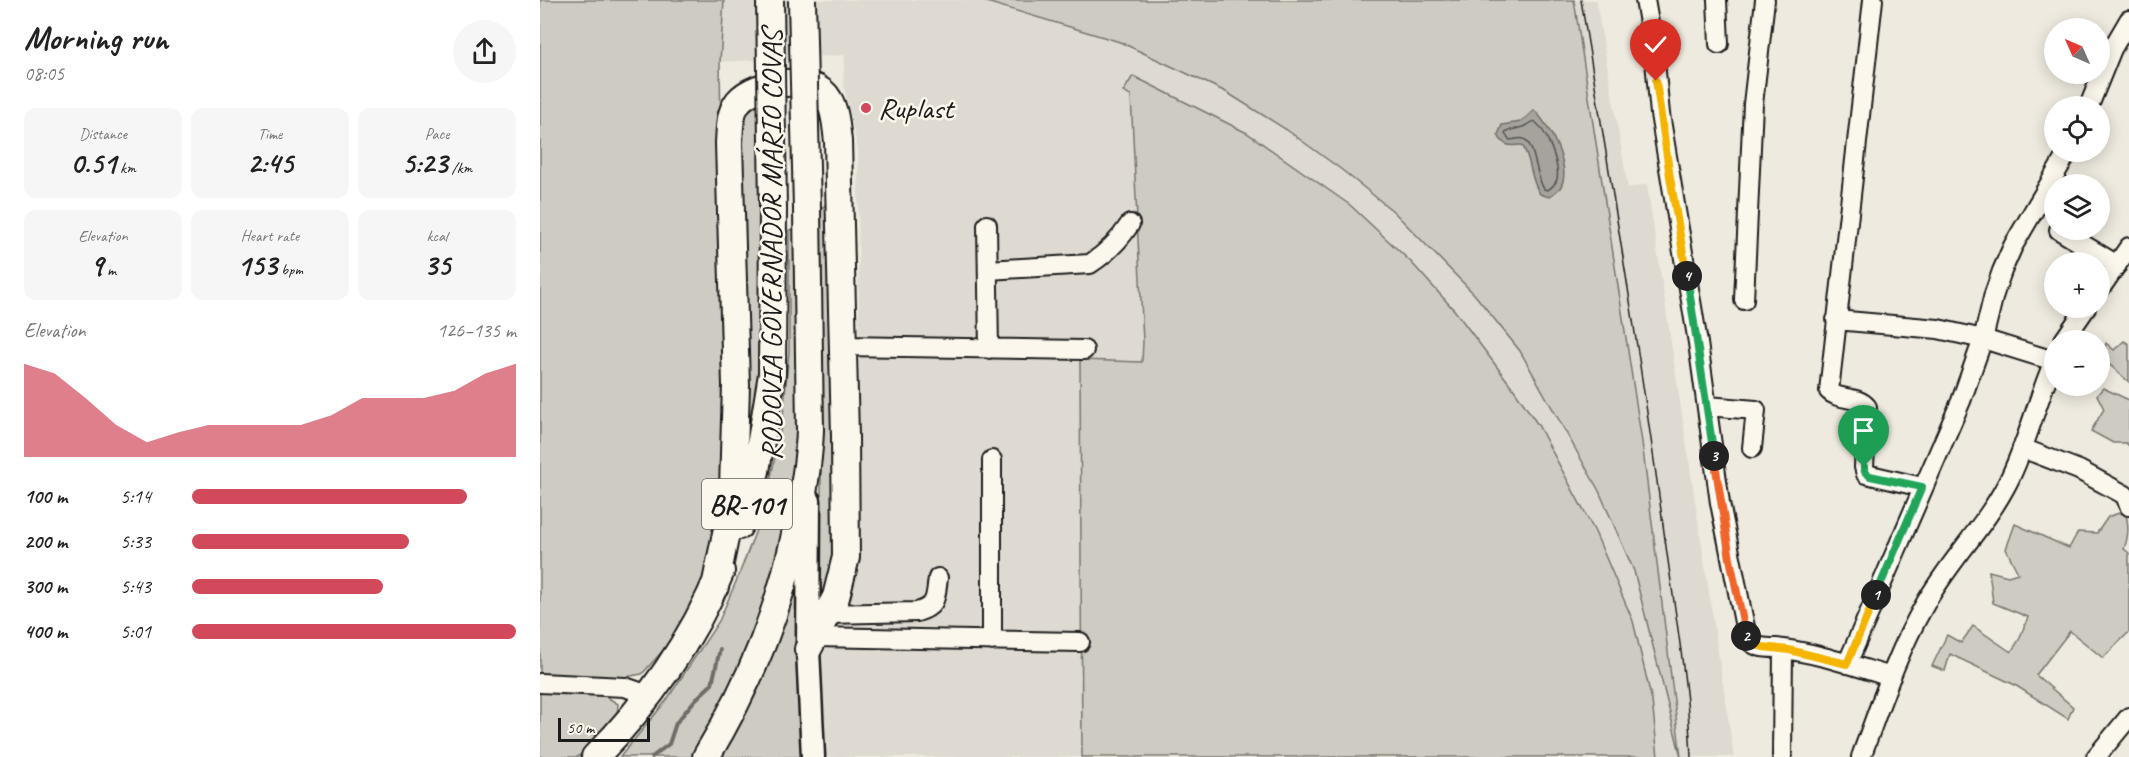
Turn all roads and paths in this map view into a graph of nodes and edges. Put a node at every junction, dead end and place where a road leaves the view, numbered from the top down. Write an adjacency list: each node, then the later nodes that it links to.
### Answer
1 (770, 0): 36 (highway, RODOVIA GOVERNADOR MÁRIO COVAS / BR-101, bridge)
2 (802, 0): 31 (highway, RODOVIA GOVERNADOR MÁRIO COVAS / BR-101, bridge)
3 (1645, 0): 28 (street)
4 (1718, 0): 8 (street)
5 (1765, 0): 20 (street)
6 (1873, 0): 21 (street)
7 (2129, 20): 9 (street)
8 (1719, 44)
9 (2093, 96)
10 (2062, 162): 11 (street)
11 (2033, 214): 12 (street); 22 (street)
12 (2044, 220)
13 (1130, 224): 18 (street)
14 (987, 225): 18 (street)
15 (2076, 240): 17 (street)
16 (2129, 248): 17 (street)
17 (2117, 265): 19 (street)
18 (988, 270): 24 (street)
19 (2110, 275)
20 (1744, 300)
21 (1836, 321): 22 (street); 33 (street)
22 (1983, 339): 26 (street); 33 (street)
23 (843, 346): 24 (street); 36 (highway); 37 (highway)
24 (989, 349): 25 (street)
25 (1084, 350)
26 (2044, 357)
27 (2044, 388): 30 (street)
28 (1707, 406): 29 (street); 41 (street)
29 (1752, 448)
30 (2022, 448): 34 (street); 43 (street)
31 (809, 453): 40 (main road, BR-101); 48 (highway, RODOVIA GOVERNADOR MÁRIO COVAS / BR-101)
32 (992, 459): 38 (street)
33 (1922, 487): 42 (street)
34 (2129, 506)
35 (938, 578): 37 (street)
36 (715, 587): 45 (highway, RODOVIA GOVERNADOR MÁRIO COVAS / BR-101)
37 (828, 614): 40 (highway)
38 (992, 640): 39 (street); 40 (street)
39 (1080, 642)
40 (812, 643): 49 (main road, BR-101)
41 (1783, 649): 42 (street); 50 (street)
42 (1847, 664): 43 (street)
43 (1891, 677): 51 (street)
44 (540, 683): 45 (street)
45 (637, 691): 47 (highway, RODOVIA GOVERNADOR MÁRIO COVAS / BR-101)
46 (2129, 717): 52 (street)
47 (595, 757)
48 (706, 757)
49 (813, 757)
50 (1782, 757)
51 (1861, 757)
52 (2096, 757)

